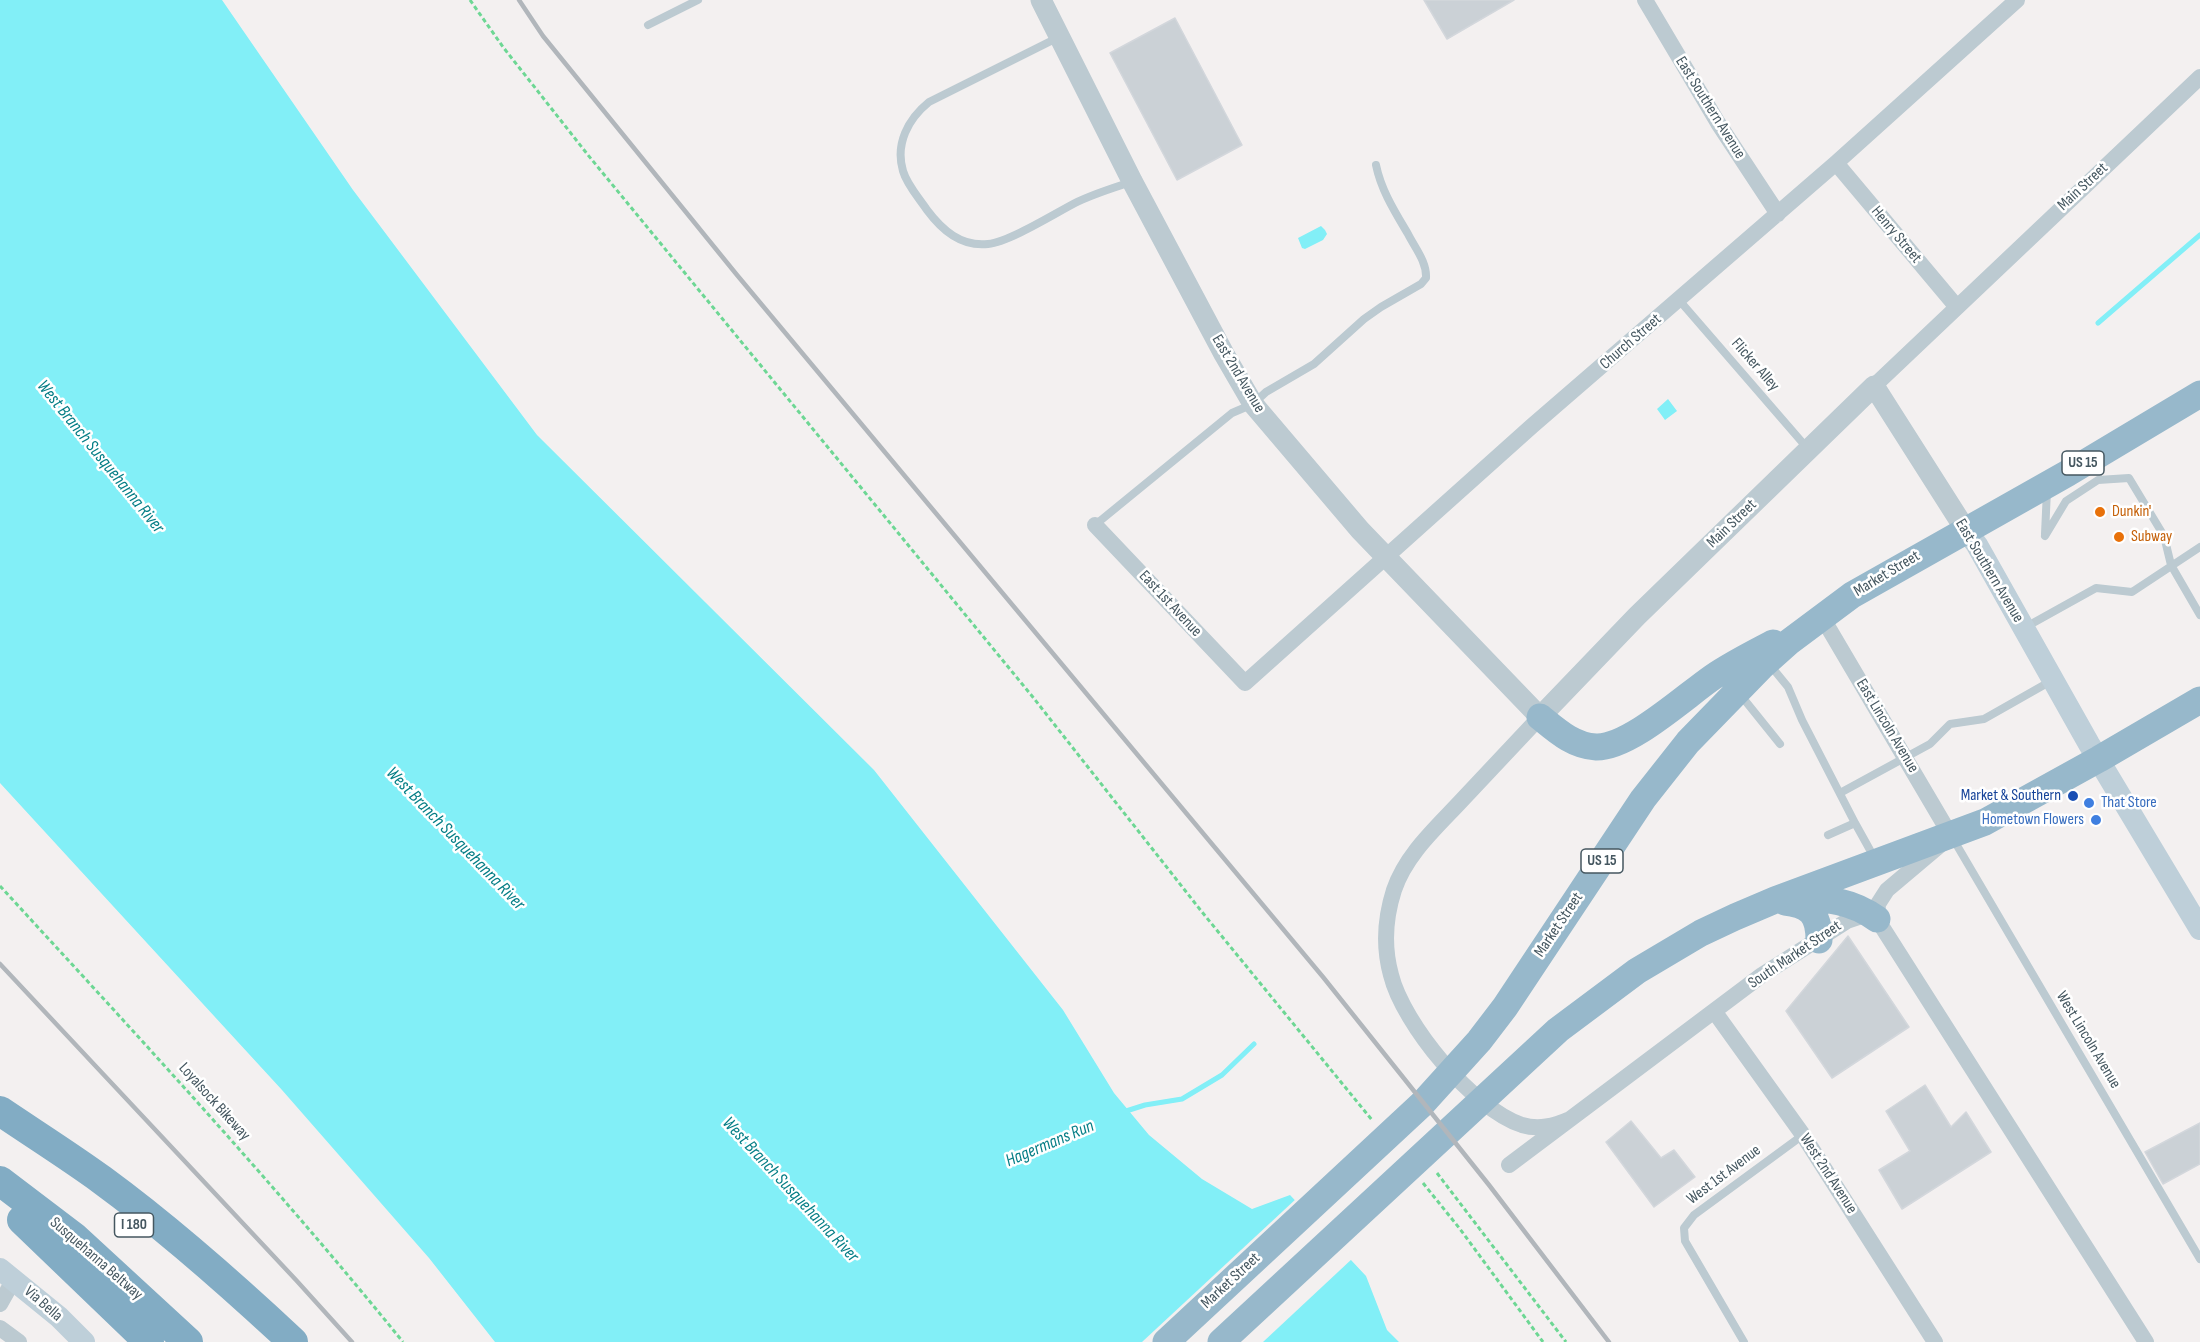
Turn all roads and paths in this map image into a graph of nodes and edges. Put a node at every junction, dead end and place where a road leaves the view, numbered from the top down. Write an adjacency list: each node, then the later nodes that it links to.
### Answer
1 (470, 0): 52 (path)
2 (698, 0): 6 (lane)
3 (1041, 0): 7 (street, East 2nd Avenue)
4 (1645, 0): 12 (street, East Southern Avenue)
5 (2017, 0): 9 (street, Church Street)
6 (648, 25)
7 (1060, 37): 11 (street, East 2nd Avenue); 11 (lane)
8 (2200, 77): 14 (street, Main Street)
9 (1836, 163): 12 (street, Church Street); 14 (street, Henry Street)
10 (1376, 165): 17 (lane)
11 (1132, 181): 17 (street, East 2nd Avenue)
12 (1779, 214): 13 (street, Church Street)
13 (1679, 300): 18 (lane, Flicker Alley); 23 (street, Church Street)
14 (1956, 306): 15 (street, Main Street)
15 (1874, 386): 18 (street, Main Street); 21 (street, East Southern Avenue)
16 (2200, 394): 19 (highway, US 15)
17 (1253, 404): 20 (lane); 23 (street, East 2nd Avenue)
18 (1809, 449): 33 (street, Main Street)
19 (2047, 484): 21 (highway, US 15); 24 (lane)
20 (1095, 525): 30 (street, East 1st Avenue)
21 (1965, 530): 26 (highway, Market Street / US 15); 27 (main road, East Southern Avenue)
22 (2200, 547): 24 (lane)
23 (1387, 556): 30 (street, Church Street); 33 (street, East 2nd Avenue)
24 (2171, 565): 25 (lane); 27 (lane)
25 (2200, 615)
26 (1822, 617): 28 (highway, Market Street / US 15); 33 (highway); 35 (street, East Lincoln Avenue)
27 (2024, 628): 29 (main road, East Southern Avenue)
28 (1767, 661): 31 (highway, Market Street / US 15); 37 (lane)
29 (2053, 680): 35 (lane); 36 (main road, East Southern Avenue)
30 (1245, 683)
31 (1737, 690): 34 (lane); 70 (highway, Market Street / US 15)
32 (2200, 700): 36 (highway)
33 (1540, 717): 48 (street, Main Street)
34 (1780, 744)
35 (1906, 758): 37 (lane); 40 (street, East Lincoln Avenue)
36 (2099, 759): 40 (highway); 45 (main road, East Southern Avenue)
37 (1840, 793): 38 (lane)
38 (1855, 822): 39 (lane); 41 (lane)
39 (1828, 835)
40 (1951, 836): 41 (highway); 44 (street); 59 (lane, West Lincoln Avenue)
41 (1876, 862): 43 (highway)
42 (0, 885): 69 (path, Loyalsock Bikeway)
43 (1775, 900): 44 (highway); 46 (highway); 71 (highway)
44 (1877, 919): 46 (street, South Market Street); 76 (street)
45 (2200, 929)
46 (1819, 940): 47 (street, South Market Street)
47 (1714, 1011): 51 (street, South Market Street); 53 (street, West 2nd Avenue)
48 (1418, 1029): 51 (street, South Market Street)
49 (0, 1111): 68 (highway)
50 (0, 1116): 67 (highway, I 180)
51 (1570, 1119): 54 (street, South Market Street)
52 (1378, 1126)
53 (1803, 1135): 74 (lane, West 1st Avenue); 75 (street, West 2nd Avenue)
54 (1509, 1165)
55 (1437, 1173): 73 (path)
56 (0, 1181): 66 (highway, Susquehanna Beltway)
57 (1423, 1182): 72 (path)
58 (0, 1199): 65 (highway)
59 (2200, 1259)
60 (7, 1274): 61 (street); 64 (main road, Via Bella)
61 (0, 1304)
62 (0, 1328): 63 (street)
63 (18, 1342)
64 (84, 1342)
65 (149, 1342)
66 (188, 1342)
67 (263, 1342)
68 (293, 1342)
69 (403, 1342)
70 (1166, 1342)
71 (1221, 1342)
72 (1543, 1342)
73 (1566, 1342)
74 (1744, 1342)
75 (1935, 1342)
76 (2146, 1342)

